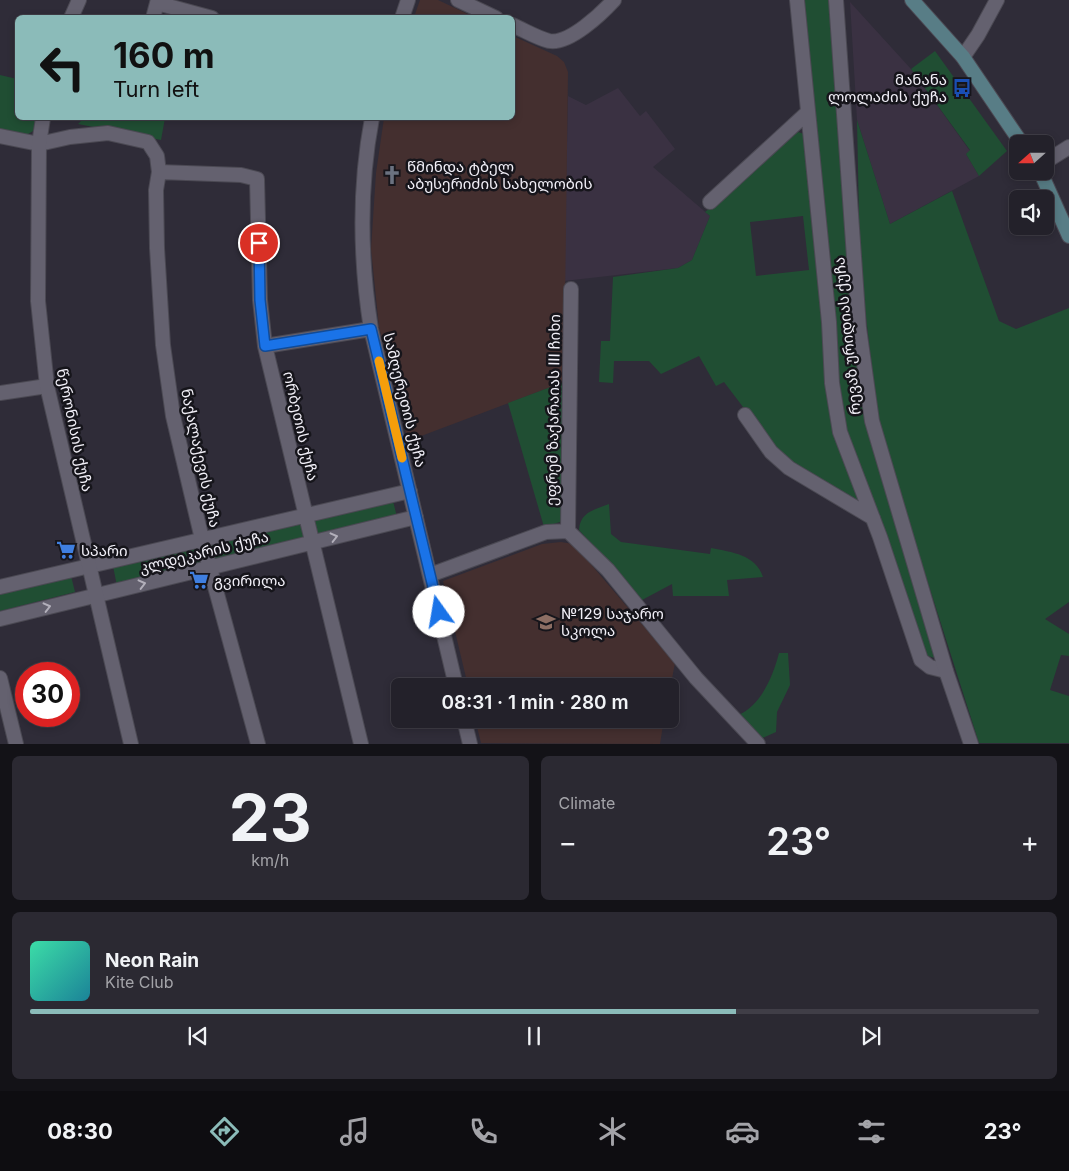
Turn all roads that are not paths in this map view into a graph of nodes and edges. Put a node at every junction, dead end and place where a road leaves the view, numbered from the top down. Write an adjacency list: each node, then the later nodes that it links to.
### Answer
1 (79, 0): 10 (street)
2 (408, 0): 13 (street)
3 (458, 0): 14 (street)
4 (614, 0): 15 (street)
5 (797, 0): 17 (street)
6 (836, 0): 48 (street, რევაზ ურიდიას ქუჩა)
7 (912, 0): 16 (main road)
8 (997, 0): 16 (street)
9 (157, 2): 11 (street); 12 (street)
10 (72, 15)
11 (154, 15)
12 (202, 15)
13 (403, 15)
14 (490, 15)
15 (515, 26)
16 (963, 57): 20 (main road)
17 (807, 113): 27 (street); 38 (street)
18 (43, 120): 22 (street, წერონისის ქუჩა)
19 (372, 120): 30 (street, სამღერეთის ქუჩა)
20 (1016, 135)
21 (0, 136): 22 (street)
22 (39, 144): 25 (street); 32 (street, წერონისის ქუჩა)
23 (1069, 147): 24 (street)
24 (1054, 156)
25 (159, 172): 31 (street, ორბეთის ქუჩა); 40 (street, ნაქალაქევის ქუჩა)
26 (1044, 180): 28 (main road)
27 (710, 202)
28 (1069, 236)
29 (571, 289): 39 (street, ეფრემ ზაქარაიას III ჩიხი)
30 (371, 329): 31 (street); 35 (street, სამღერეთის ქუჩა)
31 (265, 346): 36 (street, ორბეთის ქუჩა)
32 (47, 386): 33 (street); 42 (street, წერონისის ქუჩა)
33 (0, 393)
34 (745, 416): 38 (street)
35 (410, 491): 36 (street, კლდეკარის ქუჩა); 37 (street, სამღერეთის ქუჩა)
36 (305, 515): 40 (street, კლდეკარის ქუჩა); 41 (street, ორბეთის ქუჩა)
37 (416, 516): 41 (street, კლდეკარის ქუჩა, one-way to 37); 44 (street, სამღერეთის ქუჩა)
38 (873, 518): 48 (street)
39 (568, 530): 44 (street); 57 (street)
40 (202, 539): 42 (street, კლდეკარის ქუჩა); 43 (street, ნაქალაქევის ქუჩა)
41 (312, 543): 43 (street, კლდეკარის ქუჩა); 55 (street, ორბეთის ქუჩა)
42 (88, 566): 45 (street, კლდეკარის ქუჩა); 46 (street, წერონისის ქუჩა)
43 (211, 567): 46 (street, კლდეკარის ქუჩა, one-way to 43); 54 (street, ნაქალაქევის ქუჩა)
44 (430, 575): 50 (street, სამღერეთის ქუჩა)
45 (0, 587)
46 (95, 596): 47 (street, კლდეკარის ქუჩა, one-way to 46); 53 (street, წერონისის ქუჩა)
47 (0, 619)
48 (946, 671): 58 (street, რევაზ ურიდიას ქუჩა)
49 (0, 678): 52 (street)
50 (454, 678)
51 (466, 728): 56 (street)
52 (16, 744)
53 (131, 744)
54 (258, 744)
55 (361, 744)
56 (470, 744)
57 (758, 744)
58 (971, 744)

